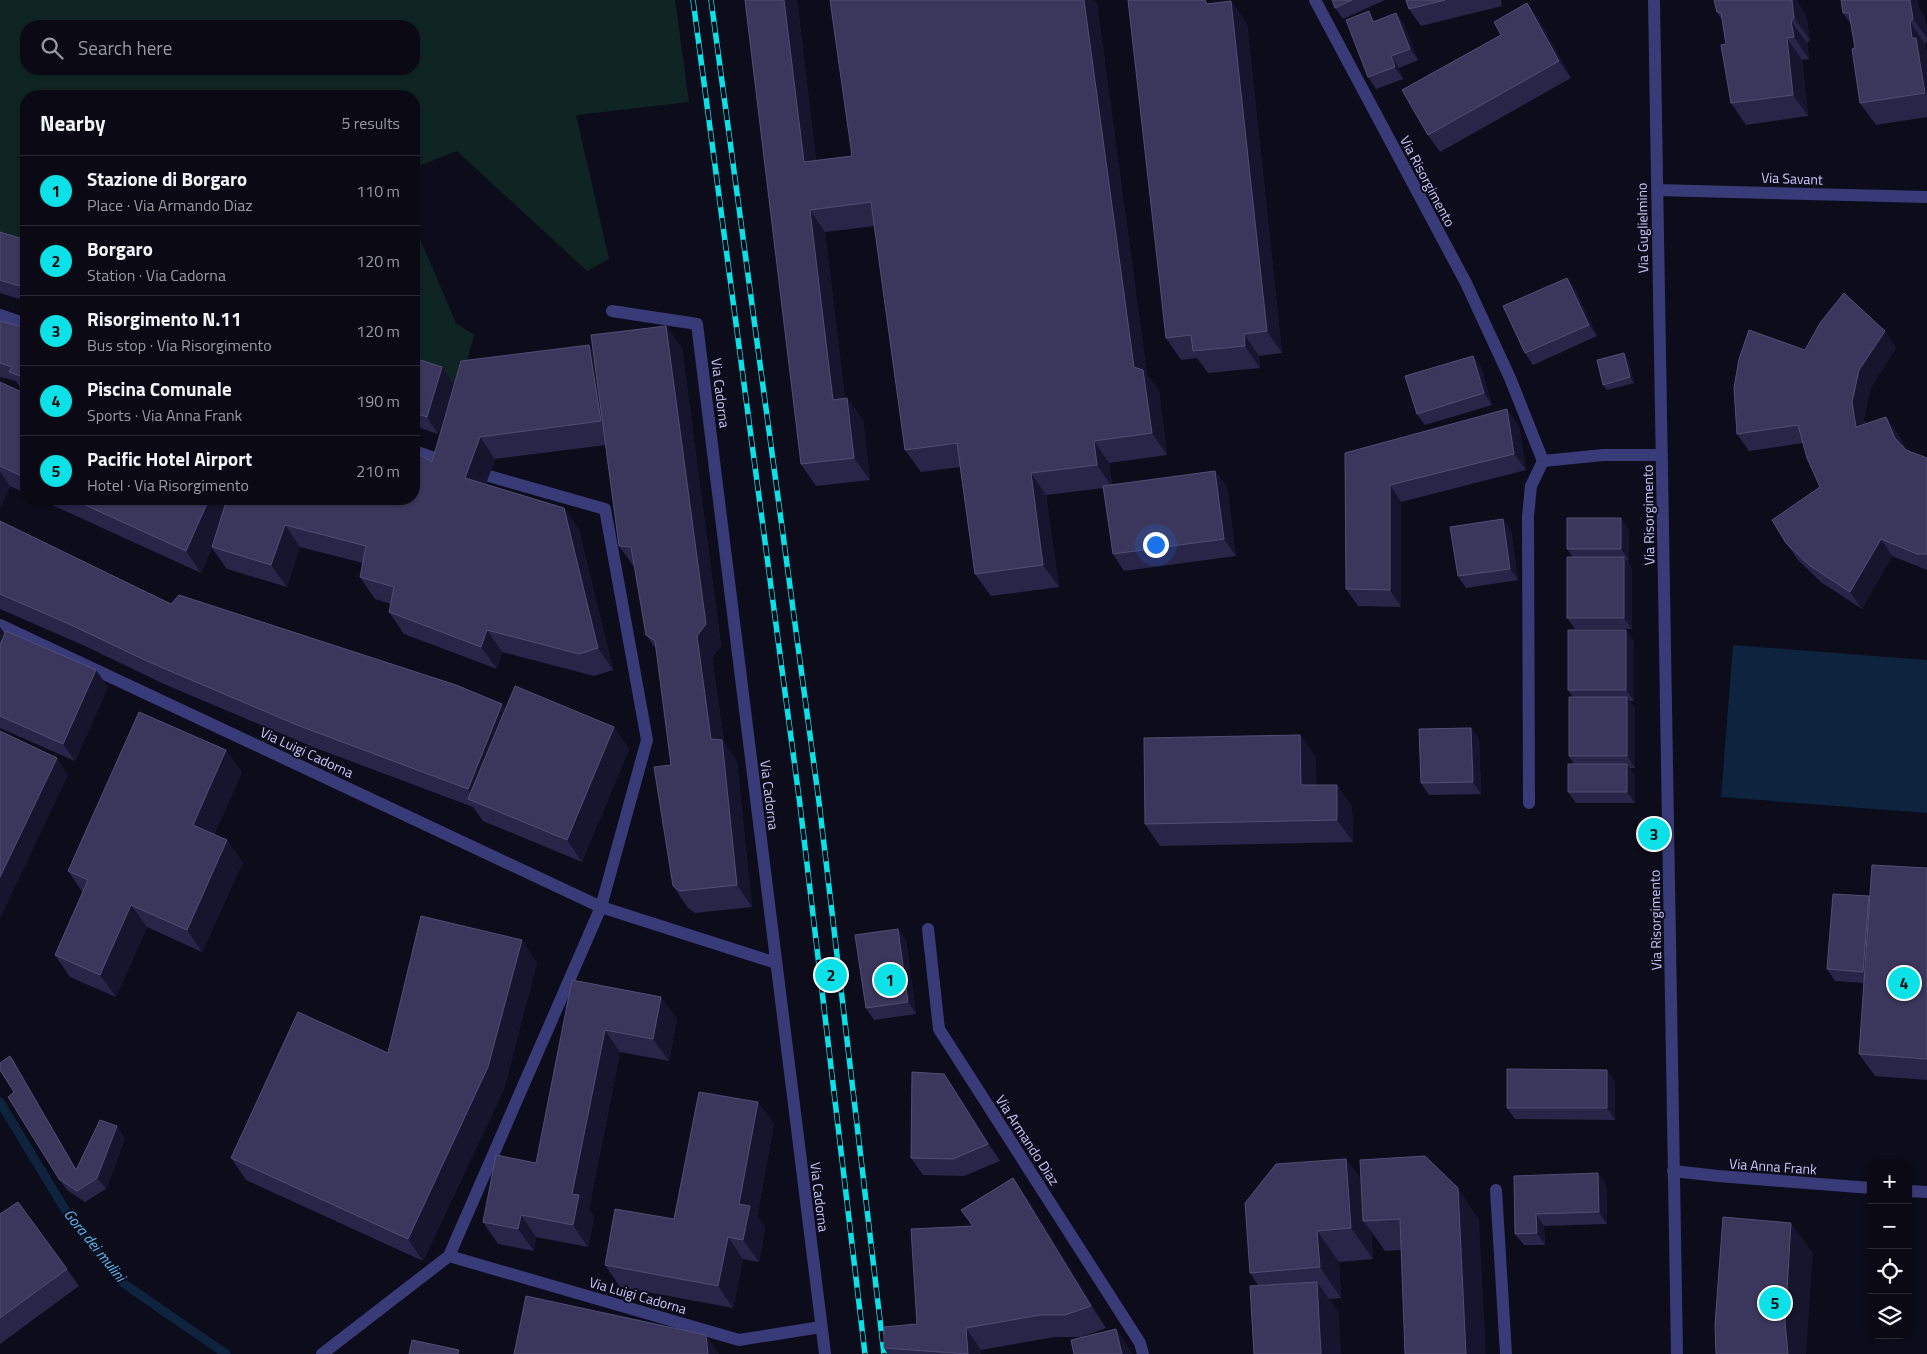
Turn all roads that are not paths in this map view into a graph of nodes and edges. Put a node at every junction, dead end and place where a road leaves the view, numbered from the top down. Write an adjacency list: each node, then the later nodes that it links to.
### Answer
1 (1315, 0): 10 (street, Via Risorgimento)
2 (1654, 0): 3 (street, Via Guglielmino)
3 (1657, 190): 4 (street, Via Savant); 9 (street, Via Guglielmino)
4 (1927, 197)
5 (612, 311): 17 (street, Via Cadorna)
6 (0, 315): 7 (street)
7 (20, 322)
8 (420, 453): 11 (street)
9 (1662, 455): 10 (street, Via Risorgimento); 18 (street, Via Risorgimento)
10 (1543, 461): 14 (street)
11 (452, 464)
12 (489, 476): 15 (street)
13 (0, 625): 15 (street, Via Luigi Cadorna)
14 (1529, 803)
15 (601, 907): 17 (street, Via Luigi Cadorna); 23 (street)
16 (928, 929): 27 (street, Via Armando Diaz)
17 (776, 963): 24 (street, Via Cadorna)
18 (1673, 1171): 19 (street, Via Anna Frank); 29 (street, Via Risorgimento)
19 (1867, 1188)
20 (1496, 1190): 28 (street)
21 (1912, 1191): 22 (street)
22 (1927, 1192)
23 (449, 1256): 24 (street, Via Luigi Cadorna); 25 (street)
24 (821, 1327): 26 (street, Via Cadorna)
25 (322, 1354)
26 (825, 1354)
27 (1143, 1354)
28 (1506, 1354)
29 (1677, 1354)

